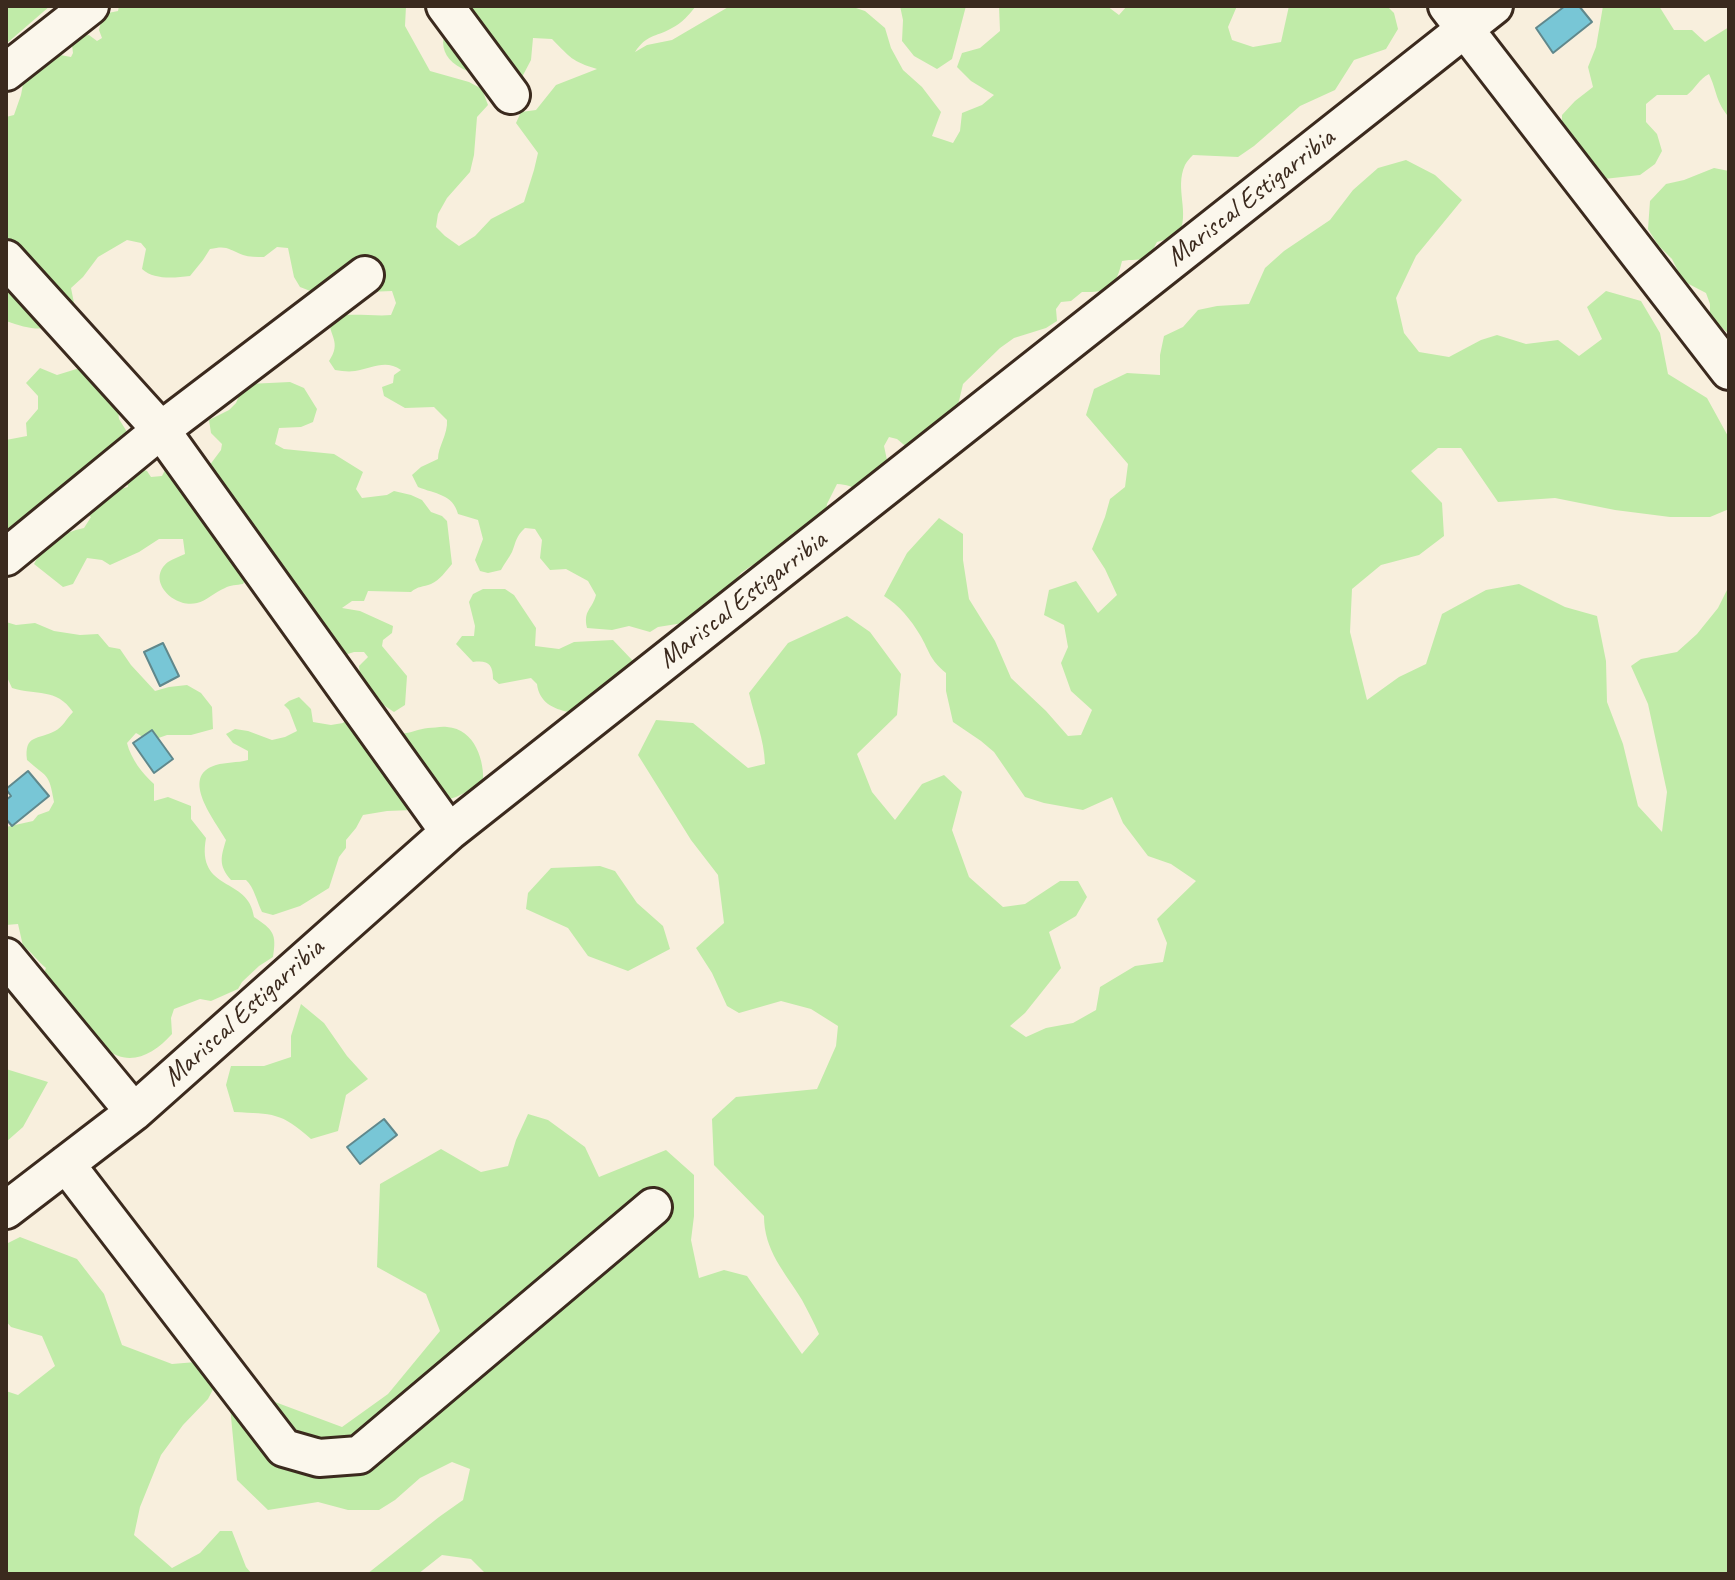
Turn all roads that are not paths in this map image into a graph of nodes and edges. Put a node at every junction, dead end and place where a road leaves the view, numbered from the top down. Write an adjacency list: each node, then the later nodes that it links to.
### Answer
1 (90, 6): 5 (street)
2 (445, 6): 6 (street)
3 (1494, 6): 4 (street, Mariscal Estigarribia)
4 (1456, 17): 9 (street); 12 (street, Mariscal Estigarribia)
5 (6, 72)
6 (511, 95)
7 (6, 259): 10 (street)
8 (365, 275): 10 (street)
9 (1729, 371)
10 (161, 430): 11 (street); 12 (street)
11 (6, 557)
12 (449, 832): 14 (street, Mariscal Estigarribia)
13 (6, 957): 14 (street)
14 (134, 1112): 15 (street, Mariscal Estigarribia)
15 (66, 1164): 16 (street); 17 (street, Mariscal Estigarribia)
16 (653, 1207)
17 (6, 1210)

